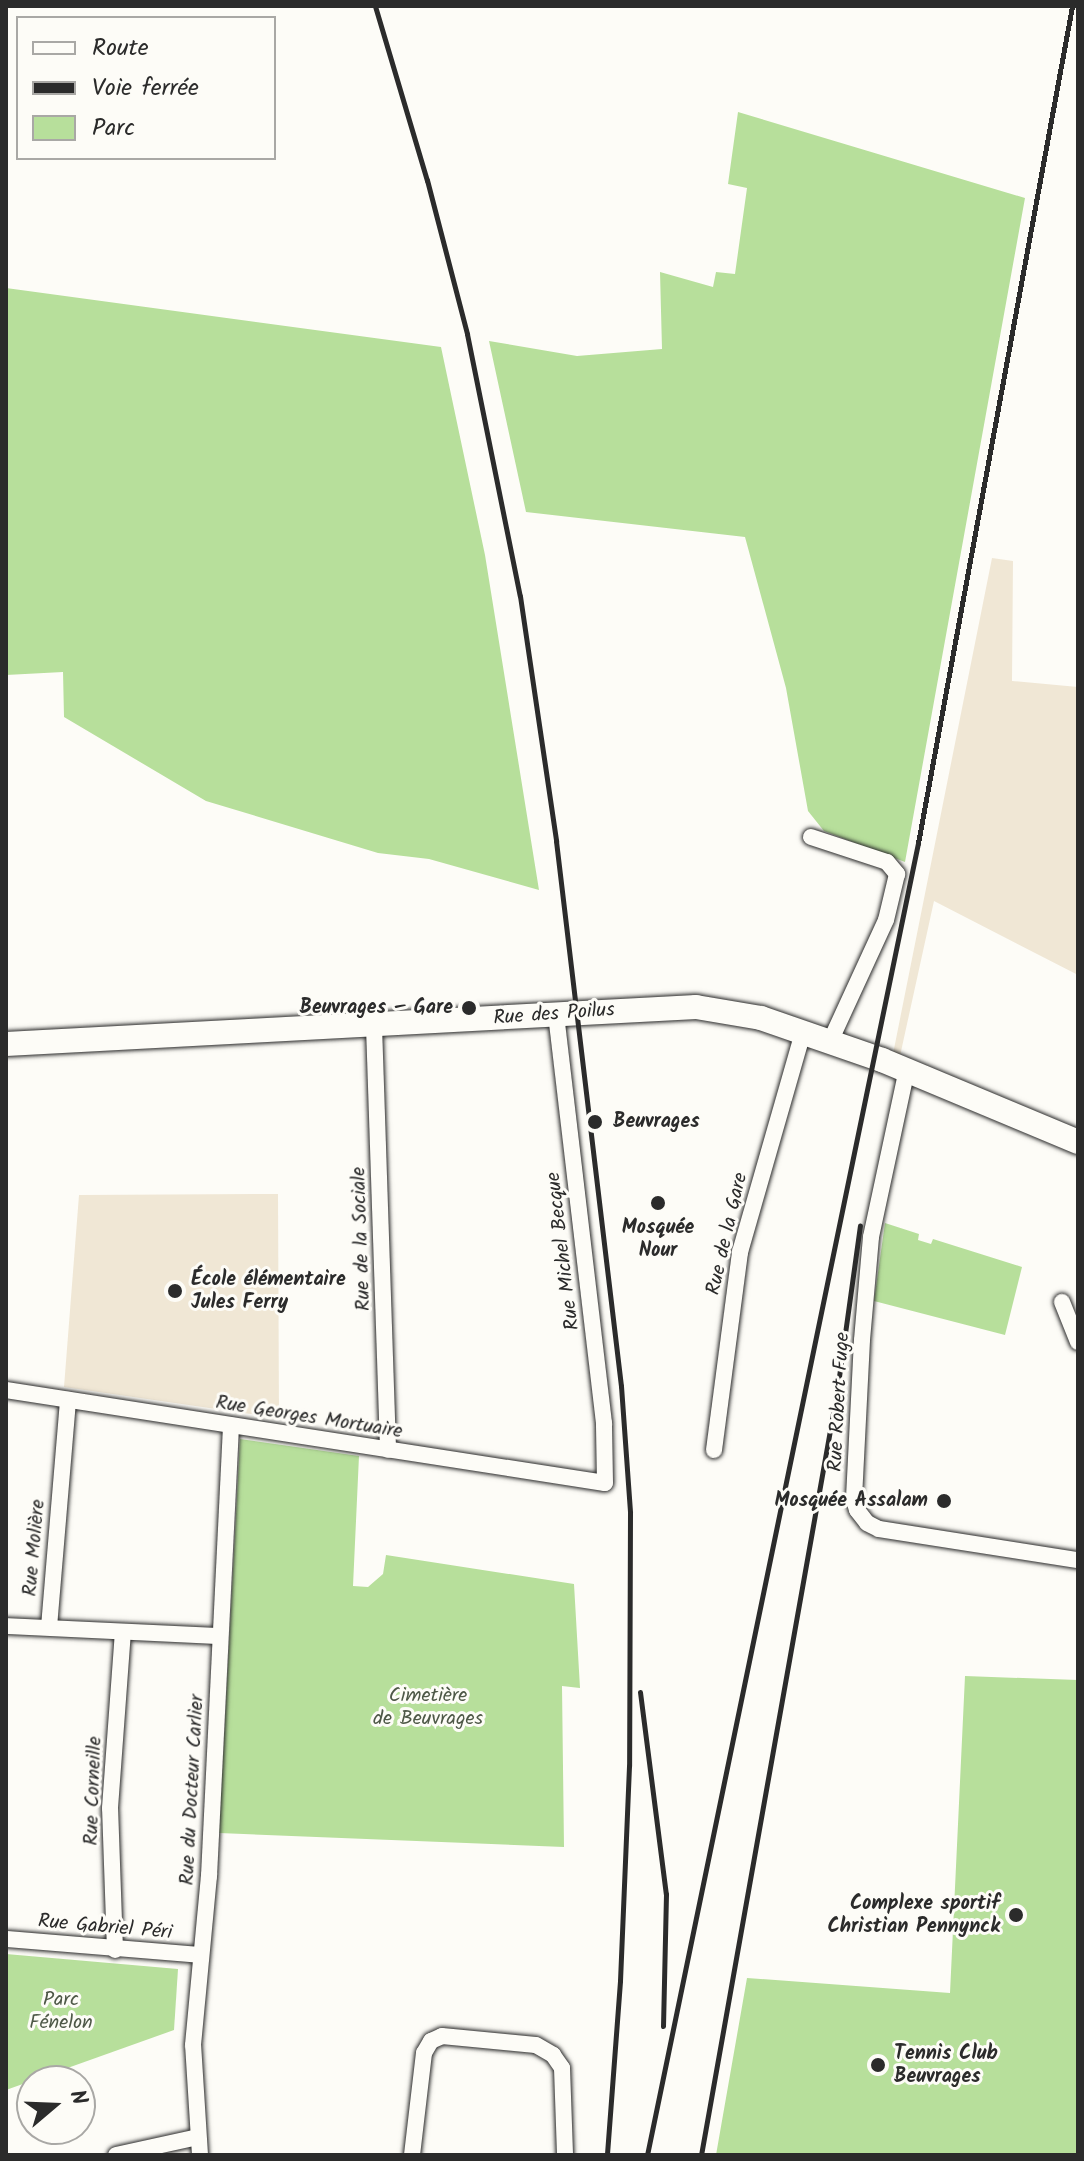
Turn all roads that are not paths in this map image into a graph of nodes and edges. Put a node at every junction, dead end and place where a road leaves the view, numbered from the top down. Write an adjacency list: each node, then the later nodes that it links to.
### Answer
1 (811, 837): 5 (street)
2 (556, 1015): 3 (street, Rue des Poilus); 4 (street, Rue des Poilus); 16 (street, Rue Michel Becque)
3 (374, 1026): 6 (street, Rue des Poilus); 14 (street, Rue de la Sociale)
4 (803, 1032): 5 (street, Rue des Poilus); 15 (street, Rue de la Gare)
5 (830, 1042): 7 (street, Rue des Poilus)
6 (6, 1044)
7 (907, 1069): 8 (street, Rue des Poilus); 17 (street, Rue Robert Fuge)
8 (1078, 1142)
9 (1062, 1302): 10 (street)
10 (1078, 1342)
11 (6, 1390): 12 (street, Rue Georges Mortuaire)
12 (68, 1400): 13 (street, Rue Georges Mortuaire); 19 (street, Rue Molière)
13 (231, 1426): 14 (street, Rue Georges Mortuaire); 21 (street, Rue du Docteur Carlier)
14 (388, 1450): 16 (street, Rue Georges Mortuaire)
15 (714, 1450)
16 (605, 1483)
17 (1078, 1560)
18 (6, 1626): 19 (street)
19 (49, 1627): 20 (street, Rue Molière)
20 (123, 1633): 21 (street, Rue Molière); 23 (street, Rue Corneille)
21 (220, 1636): 24 (street, Rue du Docteur Carlier)
22 (6, 1939): 23 (street, Rue Gabriel Péri)
23 (115, 1950): 24 (street, Rue Gabriel Péri)
24 (200, 1955): 25 (street, Rue du Docteur Carlier)
25 (198, 2137): 26 (street); 27 (street, Rue du Docteur Carlier)
26 (116, 2155)
27 (200, 2155)
28 (412, 2155): 29 (street)
29 (565, 2155)

